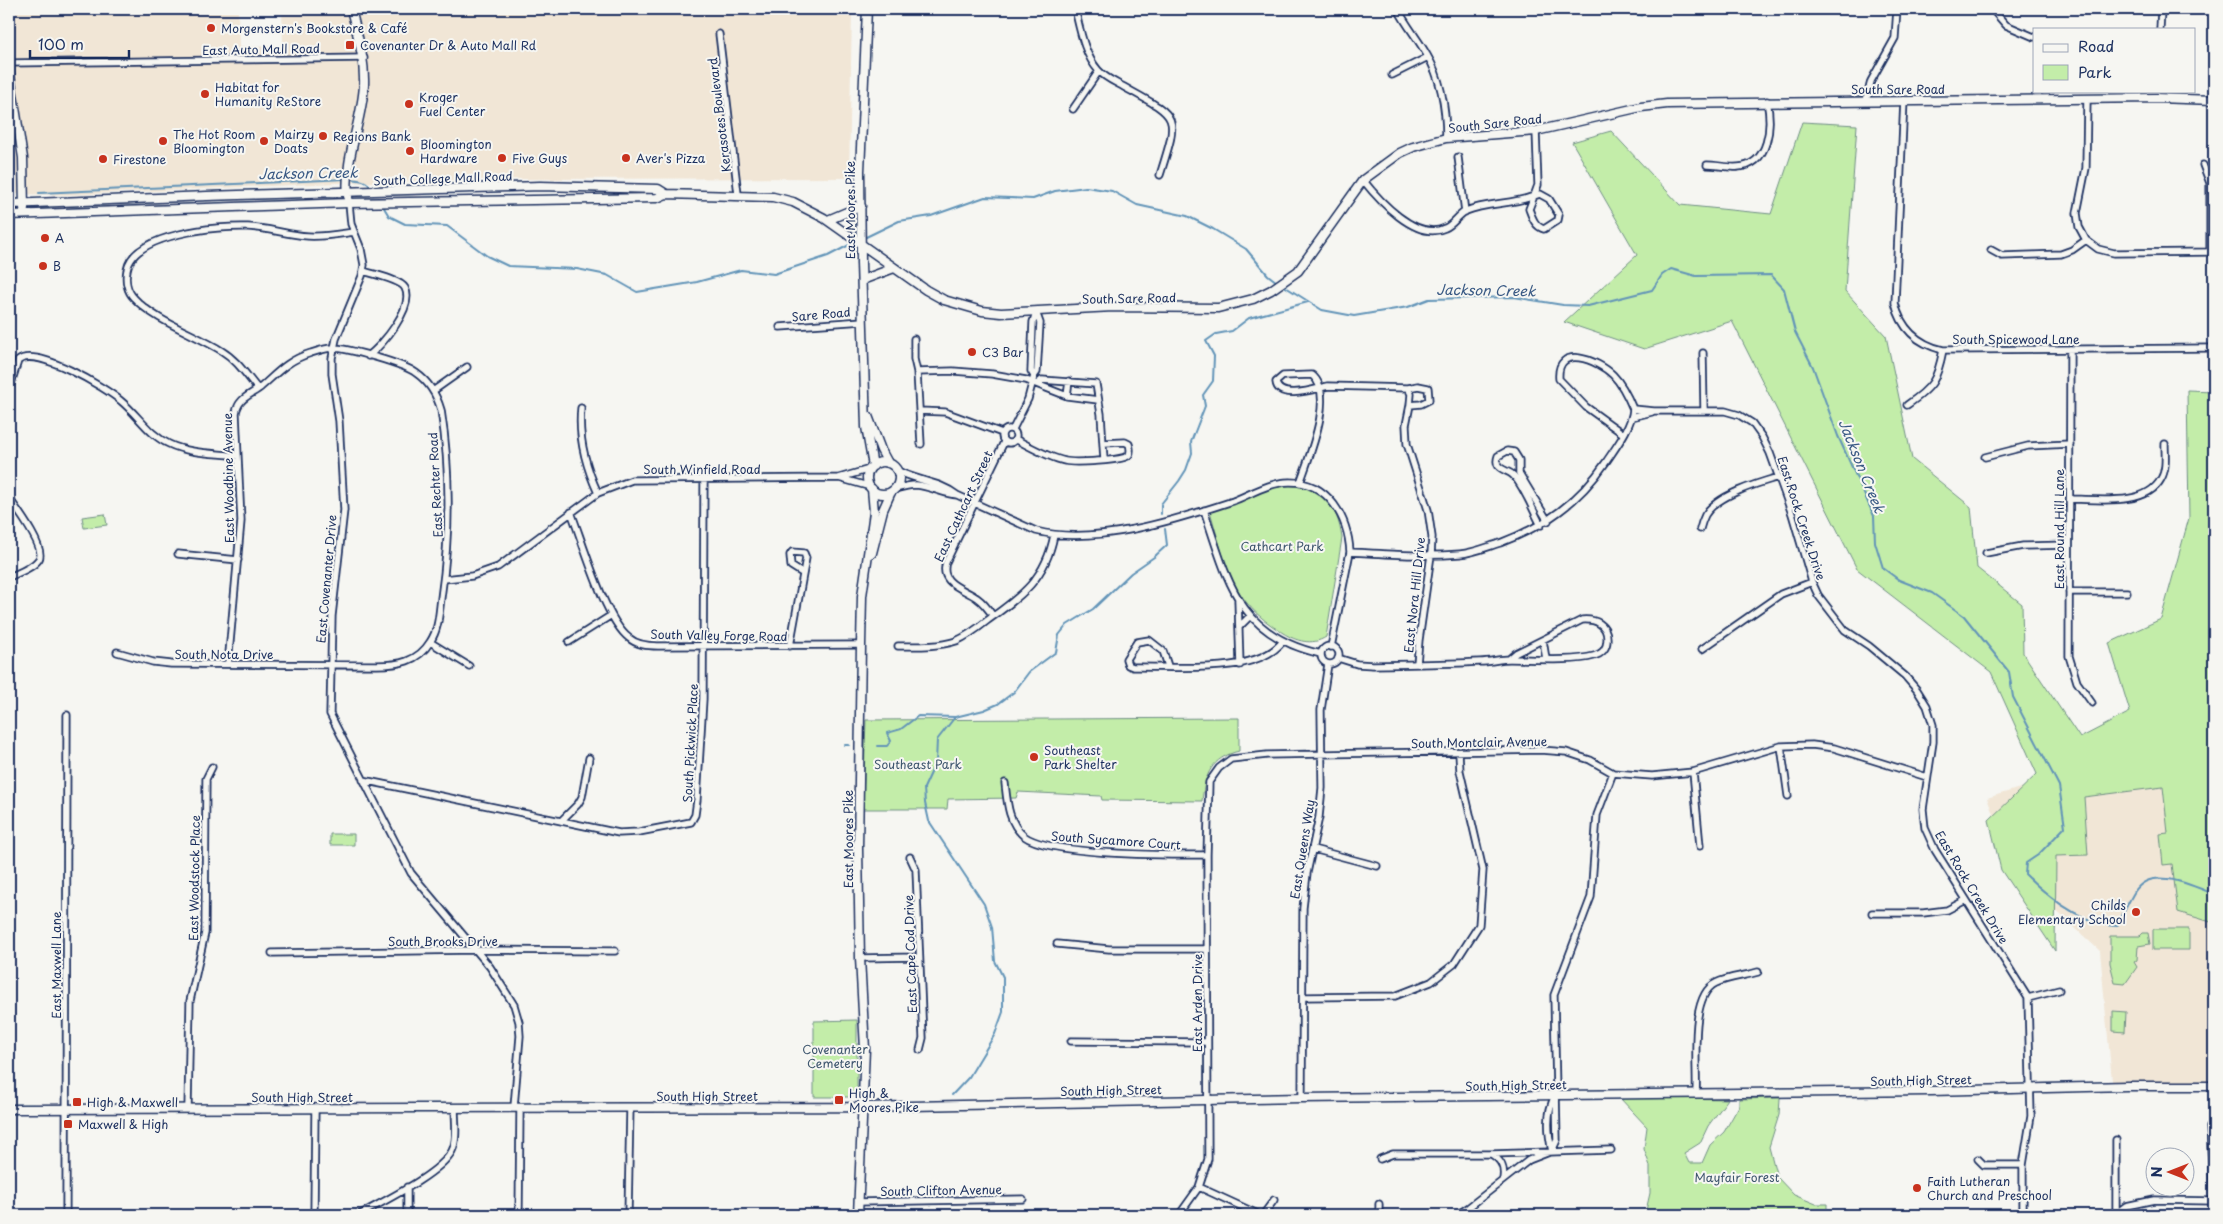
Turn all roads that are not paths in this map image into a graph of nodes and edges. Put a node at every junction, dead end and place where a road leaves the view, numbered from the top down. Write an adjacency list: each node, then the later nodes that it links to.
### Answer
1 (351, 9): 12 (main road, East Covenanter Drive)
2 (867, 9): 41 (main road, East Moores Pike)
3 (1076, 9): 15 (street)
4 (1398, 9): 11 (street)
5 (1897, 9): 19 (street)
6 (1992, 9): 10 (street)
7 (2161, 9): 8 (street)
8 (2160, 28)
9 (719, 34): 34 (street, Kerasotes Boulevard)
10 (2033, 37)
11 (1428, 57): 16 (street); 25 (street)
12 (364, 58): 13 (street, East Auto Mall Road); 32 (main road, East Covenanter Drive)
13 (9, 62)
14 (9, 69): 40 (main road)
15 (1099, 71): 23 (street); 29 (street)
16 (1392, 75)
17 (2156, 95): 18 (main road, South Sare Road); 21 (main road, South Sare Road)
18 (2087, 99): 20 (main road, South Sare Road); 48 (street)
19 (1866, 100): 20 (main road, South Sare Road); 22 (main road, South Sare Road)
20 (1904, 100): 62 (street, South Spicewood Lane)
21 (2214, 100)
22 (1767, 101): 24 (main road, South Sare Road); 28 (street)
23 (1073, 109)
24 (1536, 131): 25 (main road, South Sare Road); 36 (street)
25 (1446, 138): 30 (main road, South Sare Road)
26 (1458, 157): 43 (street)
27 (2203, 165): 51 (street)
28 (1707, 166)
29 (1160, 175)
30 (1363, 180): 43 (street); 55 (main road, South Sare Road)
31 (540, 186): 32 (main road, South College Mall Road); 33 (main road, South College Mall Road); 37 (main road)
32 (348, 188): 35 (main road, South College Mall Road); 38 (main road, East Covenanter Drive)
33 (666, 194): 34 (main road, South College Mall Road); 37 (main road, South College Mall Road)
34 (738, 194): 46 (main road, South College Mall Road)
35 (207, 196): 40 (main road, South College Mall Road); 42 (main road)
36 (1534, 196): 36 (street); 43 (street)
37 (540, 199): 38 (main road, South College Mall Road)
38 (348, 203): 42 (main road, South College Mall Road); 47 (street, East Covenanter Drive)
39 (9, 204): 40 (main road, South College Mall Road)
40 (24, 205): 45 (main road)
41 (861, 206): 46 (main road); 49 (main road, East Moores Pike)
42 (206, 209): 45 (main road, South College Mall Road)
43 (1464, 212)
44 (9, 215): 45 (main road, South College Mall Road)
45 (23, 215)
46 (828, 220): 49 (main road, South College Mall Road)
47 (354, 232): 53 (street, East Covenanter Drive); 71 (street)
48 (2086, 240): 50 (street); 51 (street)
49 (862, 247): 52 (main road, South Sare Road); 54 (main road, East Moores Pike)
50 (1991, 250)
51 (2212, 252)
52 (894, 268): 54 (main road); 55 (main road, South Sare Road)
53 (363, 271): 59 (street, East Covenanter Drive); 64 (street)
54 (862, 280): 56 (main road, East Moores Pike)
55 (1036, 312): 67 (street)
56 (863, 321): 57 (street, Sare Road); 83 (main road, East Moores Pike)
57 (780, 327)
58 (914, 339): 66 (street)
59 (334, 348): 64 (street, East Rechter Road); 71 (street, East Woodbine Avenue); 154 (street, East Covenanter Drive)
60 (2214, 348): 61 (street, South Spicewood Lane)
61 (2070, 349): 62 (street, South Spicewood Lane); 92 (street, East Round Hill Lane)
62 (1943, 350): 77 (street)
63 (1702, 353): 82 (street)
64 (368, 356): 73 (street, East Rechter Road)
65 (467, 367): 73 (street)
66 (916, 372): 67 (street); 80 (street)
67 (1034, 381): 68 (street); 74 (street); 85 (street)
68 (1069, 381): 74 (street); 75 (street)
69 (1320, 388): 69 (street); 70 (street); 105 (street)
70 (1408, 388): 76 (street, East Nora Hill Drive); 76 (street)
71 (258, 389): 94 (street, East Woodbine Avenue)
72 (9, 390): 94 (street)
73 (433, 391): 129 (street, East Rechter Road)
74 (1067, 396): 75 (street)
75 (1098, 400): 90 (street)
76 (1410, 405): 124 (street, East Nora Hill Drive)
77 (1907, 405)
78 (581, 408): 109 (street)
79 (1633, 408): 81 (street, East Rock Creek Drive); 84 (street); 87 (street)
80 (919, 411): 86 (street); 91 (street)
81 (1654, 411): 82 (street, East Rock Creek Drive); 84 (street, East Rock Creek Drive)
82 (1704, 411): 102 (street, East Rock Creek Drive)
83 (867, 412): 97 (main road, East Moores Pike); 98 (main road, East Moores Pike)
84 (1632, 417): 87 (street)
85 (1013, 429): 86 (street); 88 (street)
86 (1002, 432): 89 (street)
87 (1622, 433): 116 (street)
88 (1015, 439): 89 (street); 96 (street)
89 (1004, 442): 113 (street, East Cathcart Street)
90 (1104, 443): 96 (street); 96 (street)
91 (921, 444)
92 (2070, 444): 95 (street); 112 (street, East Round Hill Lane)
93 (2165, 444): 112 (street)
94 (238, 456): 125 (street, East Woodbine Avenue)
95 (1985, 457)
96 (1104, 460)
97 (888, 463): 98 (main road); 100 (main road)
98 (872, 468): 103 (street, South Winfield Road); 106 (main road)
99 (1518, 468): 101 (street); 101 (street); 107 (street)
100 (898, 471): 108 (main road); 110 (street)
101 (1510, 473): 107 (street)
102 (1778, 477): 118 (street); 130 (street, East Rock Creek Drive)
103 (839, 478): 104 (street, South Winfield Road); 106 (street, South Winfield Road)
104 (704, 479): 109 (street, South Winfield Road); 145 (street, South Pickwick Place)
105 (1300, 482): 114 (street); 121 (street)
106 (872, 488): 108 (main road); 126 (main road, East Moores Pike)
107 (1525, 489): 116 (street); 117 (street)
108 (893, 490): 110 (street); 126 (main road, East Moores Pike)
109 (598, 492): 115 (street, South Winfield Road)
110 (957, 495): 113 (street)
111 (9, 498): 128 (street)
112 (2070, 498): 120 (street, East Round Hill Lane)
113 (975, 503): 119 (street); 135 (street, East Cathcart Street)
114 (1204, 510): 119 (street); 133 (street)
115 (571, 512): 129 (street, South Winfield Road); 134 (street, South Valley Forge Road)
116 (1548, 521): 117 (street)
117 (1541, 524): 124 (street)
118 (1700, 530)
119 (1054, 534): 135 (street)
120 (2069, 545): 122 (street); 131 (street, East Round Hill Lane)
121 (1350, 552): 124 (street); 146 (street)
122 (1986, 553)
123 (178, 554): 125 (street)
124 (1431, 555): 156 (street, East Nora Hill Drive)
125 (238, 560): 153 (street, East Woodbine Avenue)
126 (866, 572): 142 (main road, East Moores Pike)
127 (802, 573): 143 (street)
128 (9, 577)
129 (444, 579): 140 (street, East Rechter Road)
130 (1812, 582): 147 (street); 169 (street, East Rock Creek Drive)
131 (2069, 592): 132 (street); 160 (street, East Round Hill Lane)
132 (2126, 592)
133 (1238, 600): 136 (street); 137 (street)
134 (610, 616): 141 (street); 145 (street, South Valley Forge Road)
135 (993, 616): 144 (street)
136 (1250, 616): 137 (street); 139 (street)
137 (1240, 626): 157 (street)
138 (1543, 640): 151 (street); 152 (street); 152 (street)
139 (1283, 641): 149 (street); 157 (street)
140 (430, 642): 154 (street, East Rechter Road); 158 (street)
141 (569, 642)
142 (861, 645): 143 (street, South Valley Forge Road); 188 (main road, East Moores Pike)
143 (790, 646): 145 (street, South Valley Forge Road)
144 (898, 646)
145 (704, 647): 174 (street, South Pickwick Place)
146 (1331, 647): 149 (street); 150 (street)
147 (1702, 649)
148 (118, 652): 153 (street, South Nota Drive)
149 (1321, 654): 155 (street)
150 (1338, 658): 155 (street); 156 (street)
151 (1508, 659): 152 (street); 156 (street)
152 (1546, 659)
153 (228, 664): 154 (street, South Nota Drive)
154 (331, 664): 170 (street, East Covenanter Drive)
155 (1328, 664): 164 (street, East Queens Way)
156 (1417, 664)
157 (1240, 665): 159 (street)
158 (469, 666)
159 (1168, 666): 159 (street)
160 (2092, 703)
161 (67, 716): 205 (street, East Maxwell Lane)
162 (1781, 746): 167 (street, South Montclair Avenue); 169 (street, South Montclair Avenue); 173 (street)
163 (1459, 753): 164 (street, South Montclair Avenue); 168 (street, South Montclair Avenue); 191 (street)
164 (1322, 755): 171 (street, South Montclair Avenue); 176 (street, East Queens Way)
165 (589, 758): 174 (street)
166 (212, 767): 208 (street, East Woodstock Place)
167 (1693, 772): 168 (street, South Montclair Avenue); 175 (street)
168 (1612, 773): 199 (street)
169 (1927, 777): 180 (street, East Rock Creek Drive)
170 (363, 780): 174 (street, South Pickwick Place); 184 (street, East Covenanter Drive)
171 (1209, 782): 177 (street, East Arden Drive)
172 (1005, 783): 177 (street, South Sycamore Court)
173 (1788, 796)
174 (561, 821)
175 (1700, 846)
176 (1313, 849): 179 (street); 191 (street, East Queens Way)
177 (1207, 855): 183 (street, East Arden Drive)
178 (910, 857): 187 (street, East Cape Cod Drive)
179 (1377, 866)
180 (1966, 900): 181 (street); 192 (street, East Rock Creek Drive)
181 (1872, 913)
182 (1057, 944): 183 (street)
183 (1207, 949): 194 (street, East Arden Drive)
184 (476, 950): 185 (street, South Brooks Drive); 186 (street, South Brooks Drive); 202 (street, East Covenanter Drive)
185 (615, 951)
186 (272, 953)
187 (918, 957): 188 (street); 195 (street, East Cape Cod Drive)
188 (860, 958): 204 (main road, East Moores Pike)
189 (1758, 972): 198 (street)
190 (2059, 990): 192 (street)
191 (1303, 997): 200 (street, East Queens Way)
192 (2028, 998): 197 (street)
193 (1071, 1041): 194 (street)
194 (1207, 1042): 201 (street, East Arden Drive)
195 (920, 1050)
196 (2214, 1086): 197 (main road, South High Street)
197 (2031, 1088): 198 (main road, South High Street); 217 (street)
198 (1696, 1094): 199 (main road, South High Street)
199 (1555, 1096): 200 (main road, South High Street); 213 (street)
200 (1302, 1098): 201 (main road, South High Street)
201 (1207, 1100): 204 (main road, South High Street); 220 (street, East Arden Drive)
202 (517, 1107): 203 (main road, South High Street); 206 (main road, South High Street); 232 (street, East Covenanter Drive)
203 (630, 1107): 204 (main road, South High Street); 233 (street)
204 (862, 1107): 224 (main road, East Moores Pike)
205 (65, 1108): 207 (main road, South High Street); 208 (main road, South High Street); 228 (street, East Maxwell Lane)
206 (455, 1108): 209 (main road, South High Street); 219 (street)
207 (9, 1109)
208 (188, 1109): 209 (main road, South High Street)
209 (315, 1109): 229 (street)
210 (2210, 1127): 223 (street)
211 (2116, 1140): 241 (street)
212 (1612, 1150): 213 (street)
213 (1552, 1151): 214 (street); 218 (street)
214 (1492, 1154): 215 (street); 218 (street)
215 (1380, 1159)
216 (1978, 1159): 217 (street)
217 (2022, 1165): 240 (street)
218 (1503, 1178): 227 (street)
219 (407, 1187): 230 (street); 231 (street)
220 (1199, 1187): 235 (street, East Arden Drive); 236 (street)
221 (1023, 1199): 224 (street, South Clifton Avenue)
222 (1274, 1200): 236 (street)
223 (2214, 1201): 226 (street); 241 (street)
224 (858, 1202): 234 (main road, East Moores Pike)
225 (1379, 1204): 237 (street)
226 (2214, 1206)
227 (1469, 1207): 238 (street); 239 (street)
228 (66, 1215)
229 (314, 1215)
230 (359, 1215)
231 (407, 1215)
232 (519, 1215)
233 (628, 1215)
234 (858, 1215)
235 (1179, 1215)
236 (1262, 1215)
237 (1379, 1215)
238 (1457, 1215)
239 (1471, 1215)
240 (2023, 1215)
241 (2116, 1215)

